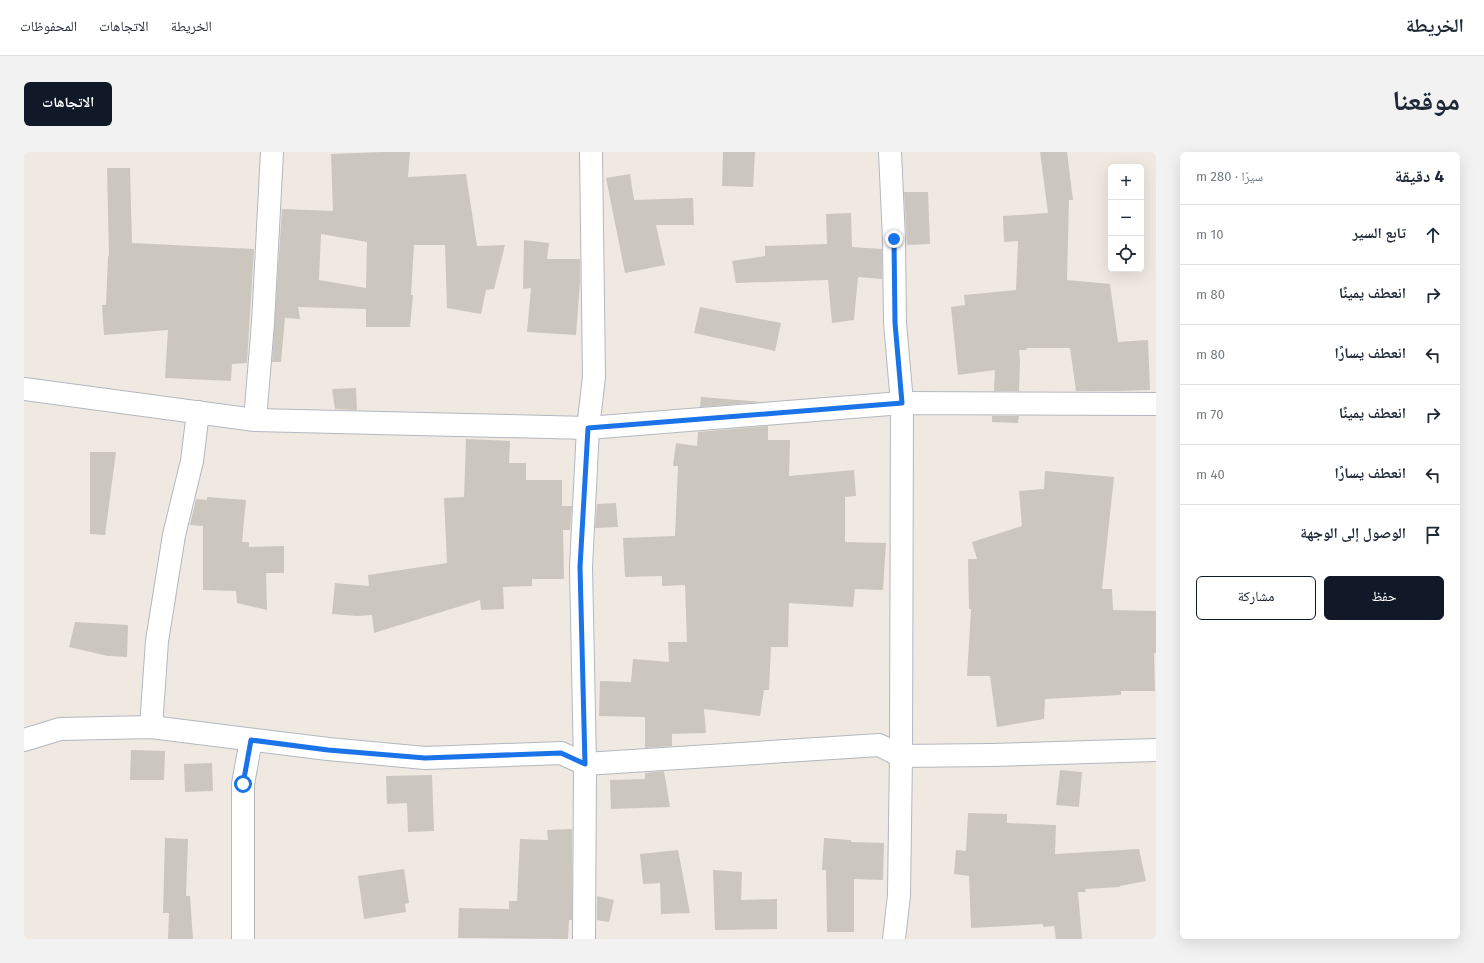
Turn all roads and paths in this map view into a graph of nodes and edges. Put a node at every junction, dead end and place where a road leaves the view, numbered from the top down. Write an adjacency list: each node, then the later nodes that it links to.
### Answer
1 (272, 152): 8 (street)
2 (591, 152): 9 (street)
3 (890, 152): 5 (street)
4 (24, 389): 7 (street)
5 (902, 403): 6 (street); 9 (street); 14 (street)
6 (1156, 404)
7 (198, 412): 8 (street); 10 (street)
8 (255, 420): 9 (street)
9 (588, 428): 15 (street)
10 (151, 727): 11 (street); 12 (street)
11 (24, 740)
12 (251, 740): 15 (street); 16 (street)
13 (1156, 750): 14 (street)
14 (901, 756): 15 (street); 18 (street)
15 (585, 764): 17 (street)
16 (243, 939)
17 (584, 939)
18 (894, 939)

